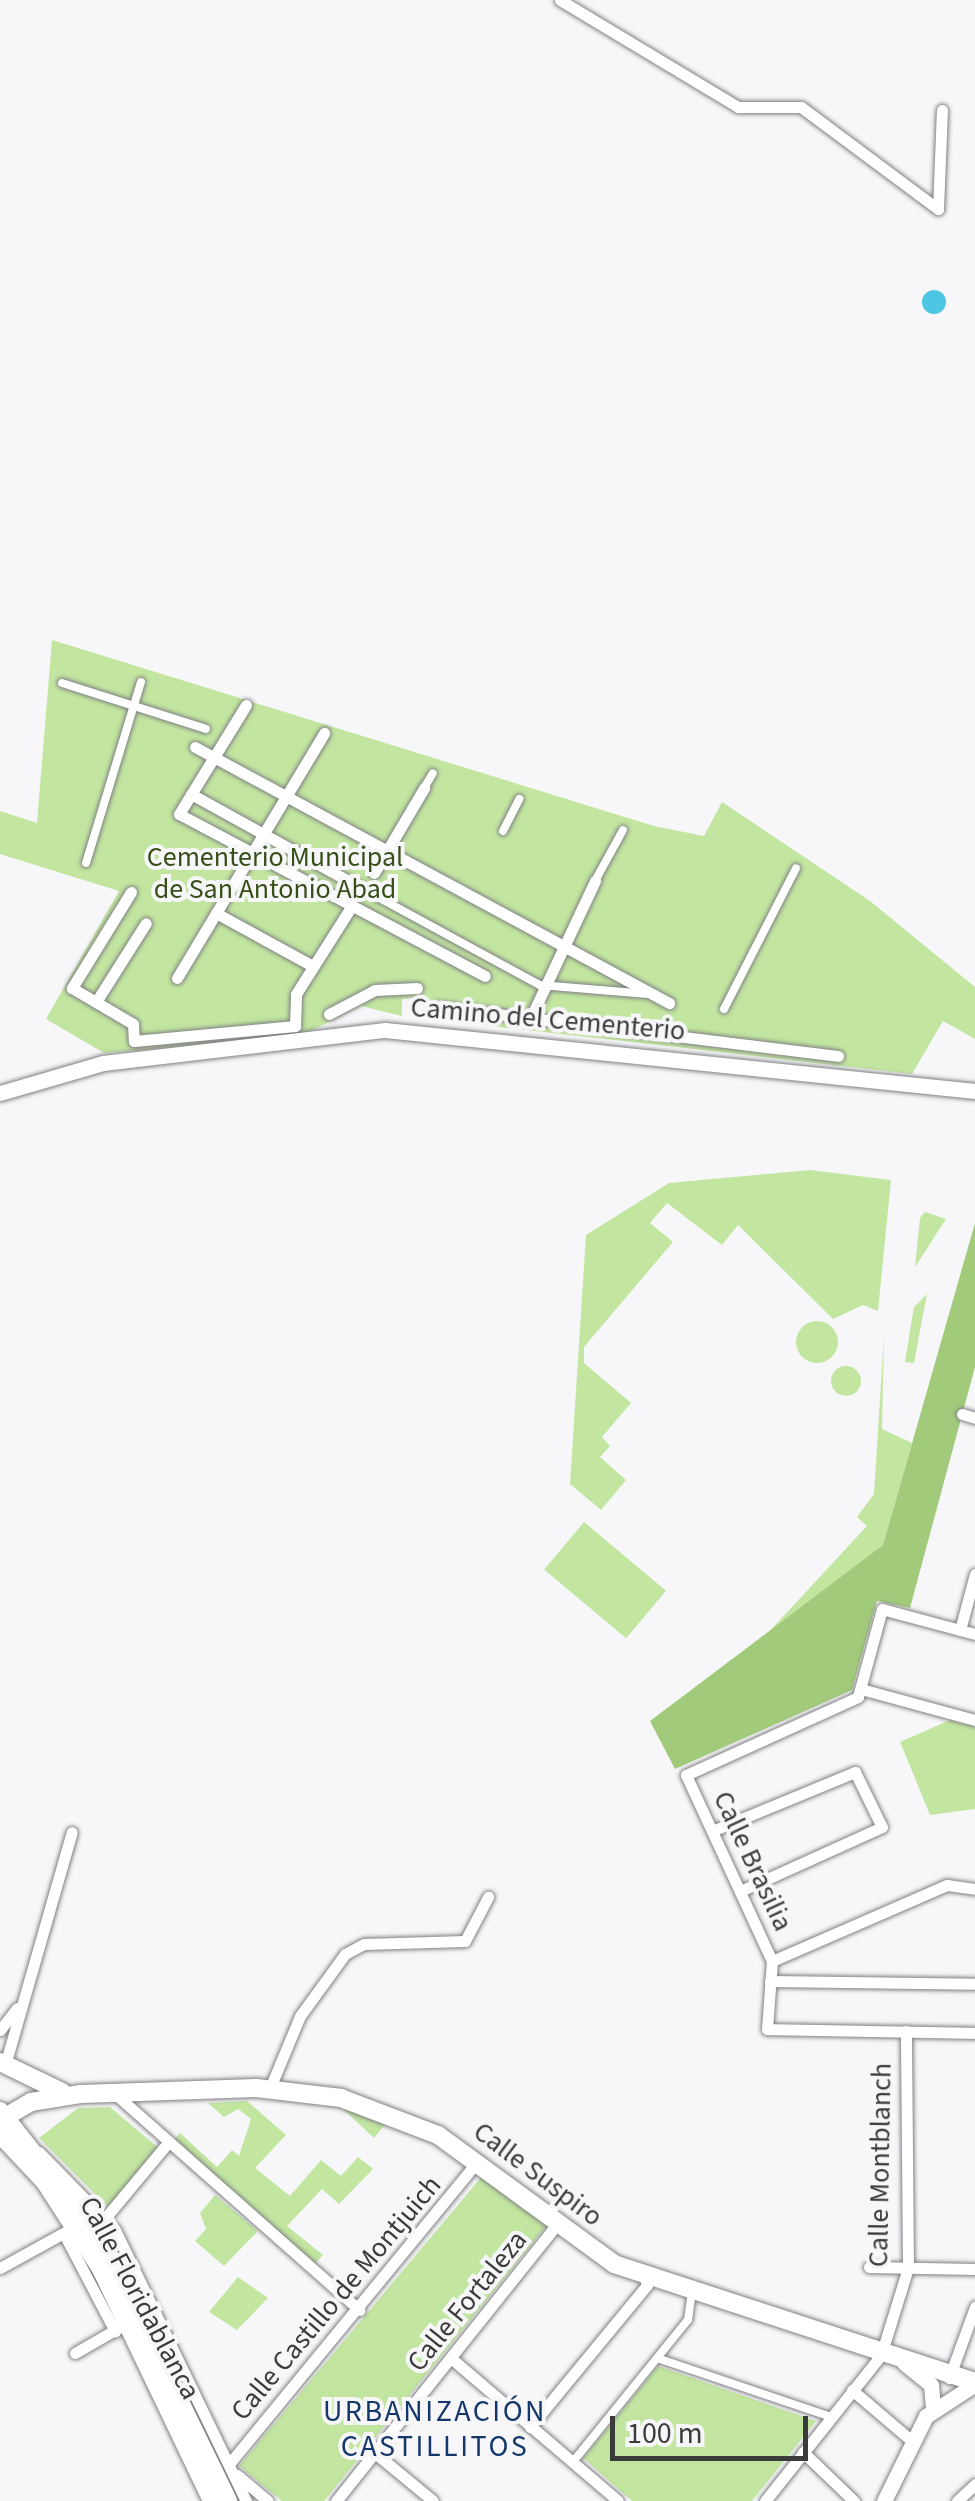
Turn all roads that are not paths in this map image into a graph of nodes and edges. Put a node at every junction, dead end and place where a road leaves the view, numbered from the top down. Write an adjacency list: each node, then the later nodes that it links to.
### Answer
1 (560, 0): 2 (street)
2 (942, 110)
3 (140, 682): 6 (street)
4 (62, 683): 6 (street)
5 (246, 705): 10 (street)
6 (134, 706): 7 (street); 21 (street)
7 (206, 729)
8 (324, 733): 14 (street)
9 (195, 747): 10 (street)
10 (213, 758): 13 (street); 14 (street)
11 (432, 773): 12 (street)
12 (424, 788): 19 (street)
13 (191, 794): 18 (street); 20 (street)
14 (285, 798): 18 (street); 19 (street)
15 (520, 800): 17 (street)
16 (623, 830): 24 (street)
17 (503, 831)
18 (264, 834): 20 (street); 25 (street)
19 (386, 852): 23 (street); 30 (street)
20 (252, 854): 27 (street); 28 (street)
21 (86, 864)
22 (796, 868): 40 (street)
23 (374, 873)
24 (596, 880): 30 (street)
25 (362, 889): 34 (street)
26 (131, 892): 37 (street)
27 (351, 907): 31 (street); 32 (street)
28 (216, 913): 31 (street); 33 (street)
29 (146, 922): 37 (street)
30 (560, 946): 34 (street); 36 (street)
31 (313, 966): 37 (street)
32 (485, 976)
33 (177, 978)
34 (540, 986): 36 (street); 42 (street)
35 (417, 988): 41 (street)
36 (650, 994): 38 (street)
37 (96, 1002)
38 (669, 1003)
39 (439, 1008): 42 (street)
40 (724, 1009)
41 (329, 1014)
42 (530, 1018): 43 (street)
43 (838, 1056)
44 (975, 1091): 45 (main road, Camino del Cementerio)
45 (0, 1094)
46 (975, 1574): 47 (street)
47 (960, 1630): 48 (street); 49 (street)
48 (975, 1634)
49 (861, 1689): 50 (street); 51 (street, Calle Brasilia)
50 (975, 1720)
51 (712, 1831): 54 (street, Calle Brasilia); 54 (street)
52 (72, 1832): 59 (street)
53 (975, 1889): 56 (street)
54 (740, 1891): 56 (street, Calle Brasilia)
55 (488, 1897): 64 (street)
56 (772, 1961): 57 (street, Calle Brasilia)
57 (770, 1980): 58 (street); 61 (street, Calle Brasilia)
58 (975, 1984)
59 (22, 2000): 60 (street); 63 (street)
60 (0, 2030)
61 (906, 2031): 62 (street); 76 (street, Calle Montblanch)
62 (975, 2033)
63 (6, 2066): 66 (main road); 67 (main road)
64 (270, 2088): 65 (main road, Calle Suspiro); 70 (main road, Calle Suspiro)
65 (113, 2092): 66 (main road, Calle Suspiro); 68 (street)
66 (81, 2094): 67 (main road)
67 (2, 2119): 69 (main road, Calle Floridablanca); 73 (main road, Calle Floridablanca)
68 (166, 2145): 71 (street); 81 (street)
69 (36, 2148): 71 (street, Calle Floridablanca); 101 (main road, Calle Floridablanca)
70 (478, 2162): 72 (main road, Calle Suspiro); 81 (street, Calle Castillo de Montjuich)
71 (106, 2217): 98 (street, Calle Floridablanca)
72 (558, 2223): 78 (main road, Calle Suspiro); 86 (street, Calle Fortaleza)
73 (70, 2231): 75 (street); 82 (main road, Calle Floridablanca)
74 (869, 2267): 76 (street)
75 (0, 2268)
76 (908, 2268): 77 (street); 84 (street, Calle Montblanch)
77 (975, 2269)
78 (644, 2275): 79 (main road, Calle Suspiro); 93 (street)
79 (692, 2292): 84 (main road, Calle Suspiro); 85 (street)
80 (975, 2307): 89 (street)
81 (359, 2310): 98 (street, Calle Castillo de Montjuich)
82 (122, 2327): 83 (street); 100 (main road, Calle Floridablanca)
83 (75, 2353)
84 (882, 2355): 87 (main road, Calle Suspiro); 90 (street)
85 (657, 2358): 92 (street); 97 (street)
86 (452, 2359): 93 (street); 96 (street, Calle Fortaleza)
87 (904, 2363): 89 (main road, Calle Suspiro); 91 (main road)
88 (975, 2383): 89 (main road, Calle Suspiro)
89 (952, 2385): 91 (main road)
90 (852, 2390): 92 (street); 94 (street)
91 (933, 2407): 94 (main road)
92 (831, 2417): 95 (street)
93 (530, 2426): 97 (street)
94 (912, 2441): 109 (main road)
95 (804, 2452): 107 (street); 108 (street)
96 (375, 2453): 104 (street, Calle Fortaleza); 105 (street)
97 (572, 2462): 106 (street)
98 (230, 2467): 102 (street, Calle Floridablanca); 103 (street)
99 (975, 2484): 110 (street)
100 (212, 2501)
101 (228, 2501)
102 (246, 2501)
103 (268, 2501)
104 (336, 2501)
105 (432, 2501)
106 (618, 2501)
107 (764, 2501)
108 (854, 2501)
109 (884, 2501)
110 (958, 2501)

